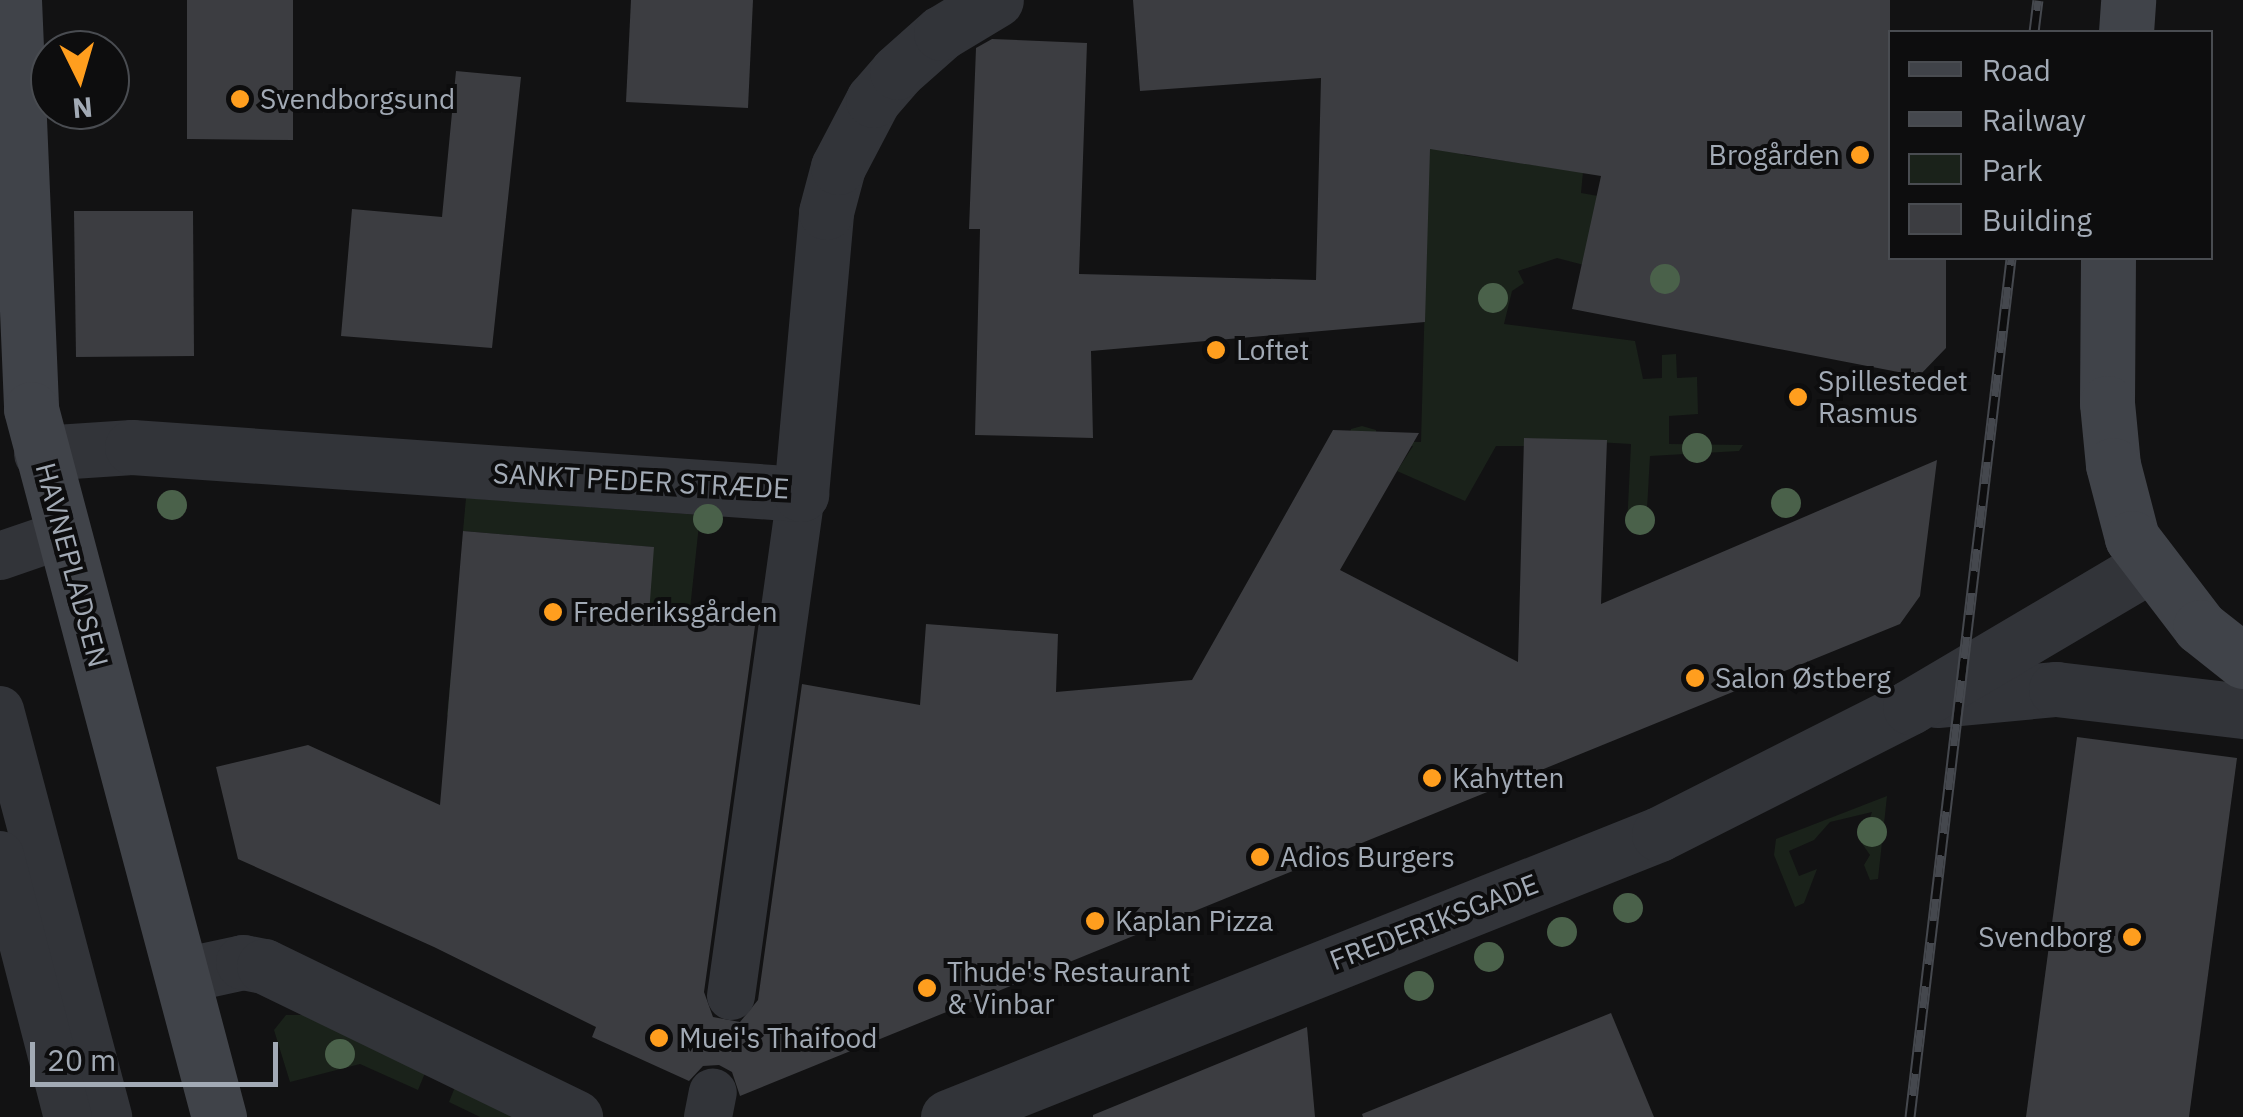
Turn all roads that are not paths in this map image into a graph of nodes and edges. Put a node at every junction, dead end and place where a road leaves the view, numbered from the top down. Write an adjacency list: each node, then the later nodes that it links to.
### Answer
1 (14, 0): 8 (street, HAVNEPLADSEN)
2 (996, 0): 9 (street, SANKT PEDER STRÆDE)
3 (2128, 0): 4 (street)
4 (2126, 30)
5 (2108, 260): 12 (street)
6 (0, 328): 8 (lane)
7 (0, 385): 8 (lane)
8 (42, 452): 9 (street, SANKT PEDER STRÆDE); 10 (street, HAVNEPLADSEN)
9 (801, 494): 19 (lane)
10 (64, 534): 11 (lane); 18 (street, HAVNEPLADSEN)
11 (1, 554)
12 (2148, 566): 13 (street); 14 (street, FREDERIKSGADE)
13 (2243, 661)
14 (1910, 707): 16 (street, FREDERIKSGADE); 24 (street, FREDERIKSGADE)
15 (0, 710): 21 (lane)
16 (2243, 711)
17 (0, 856): 20 (lane)
18 (182, 975): 22 (street, HAVNEPLADSEN); 23 (street)
19 (731, 996)
20 (68, 1117)
21 (108, 1117)
22 (219, 1117)
23 (575, 1117)
24 (948, 1117)

